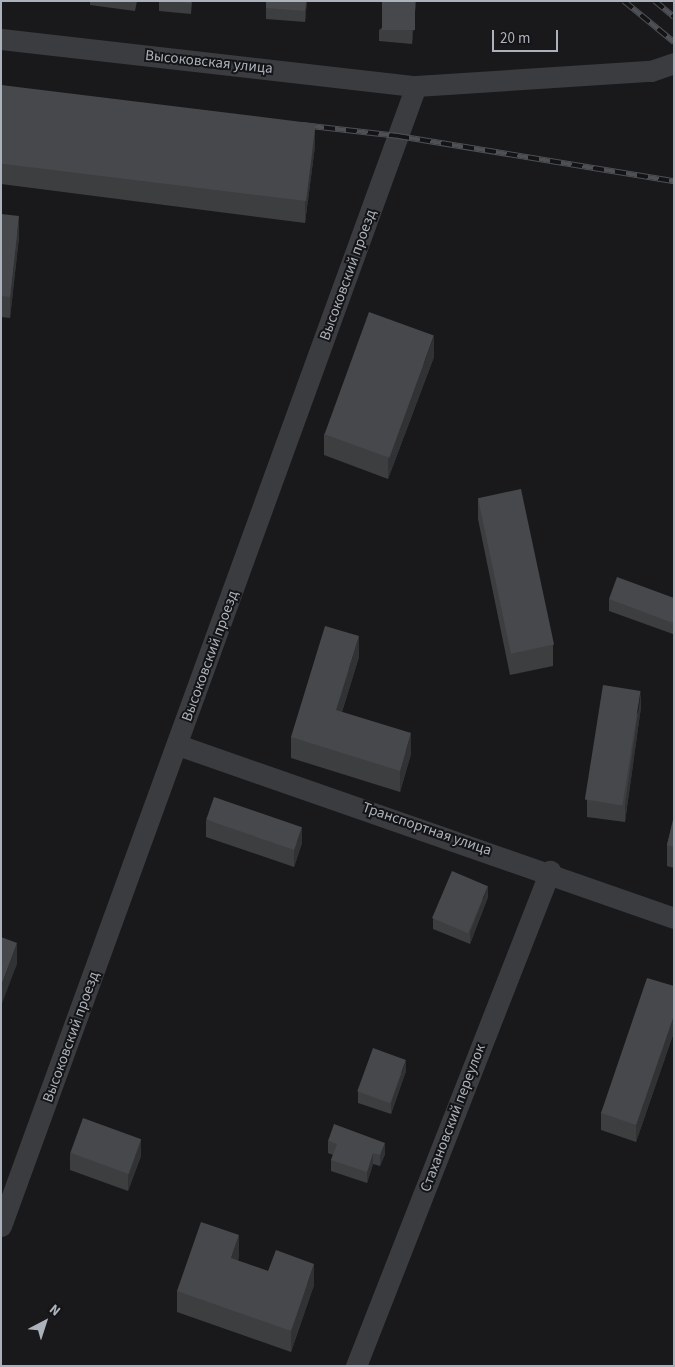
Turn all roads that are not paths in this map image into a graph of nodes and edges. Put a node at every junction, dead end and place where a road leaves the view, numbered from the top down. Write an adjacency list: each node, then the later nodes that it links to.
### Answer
1 (1, 39): 3 (street, Высоковская улица)
2 (674, 63): 3 (street, Высоковская улица)
3 (416, 86): 4 (street, Высоковский проезд)
4 (178, 745): 5 (street, Транспортная улица); 7 (street, Высоковский проезд)
5 (550, 871): 6 (street, Транспортная улица); 8 (street, Стахановский переулок)
6 (674, 918)
7 (1, 1226)
8 (356, 1366)

